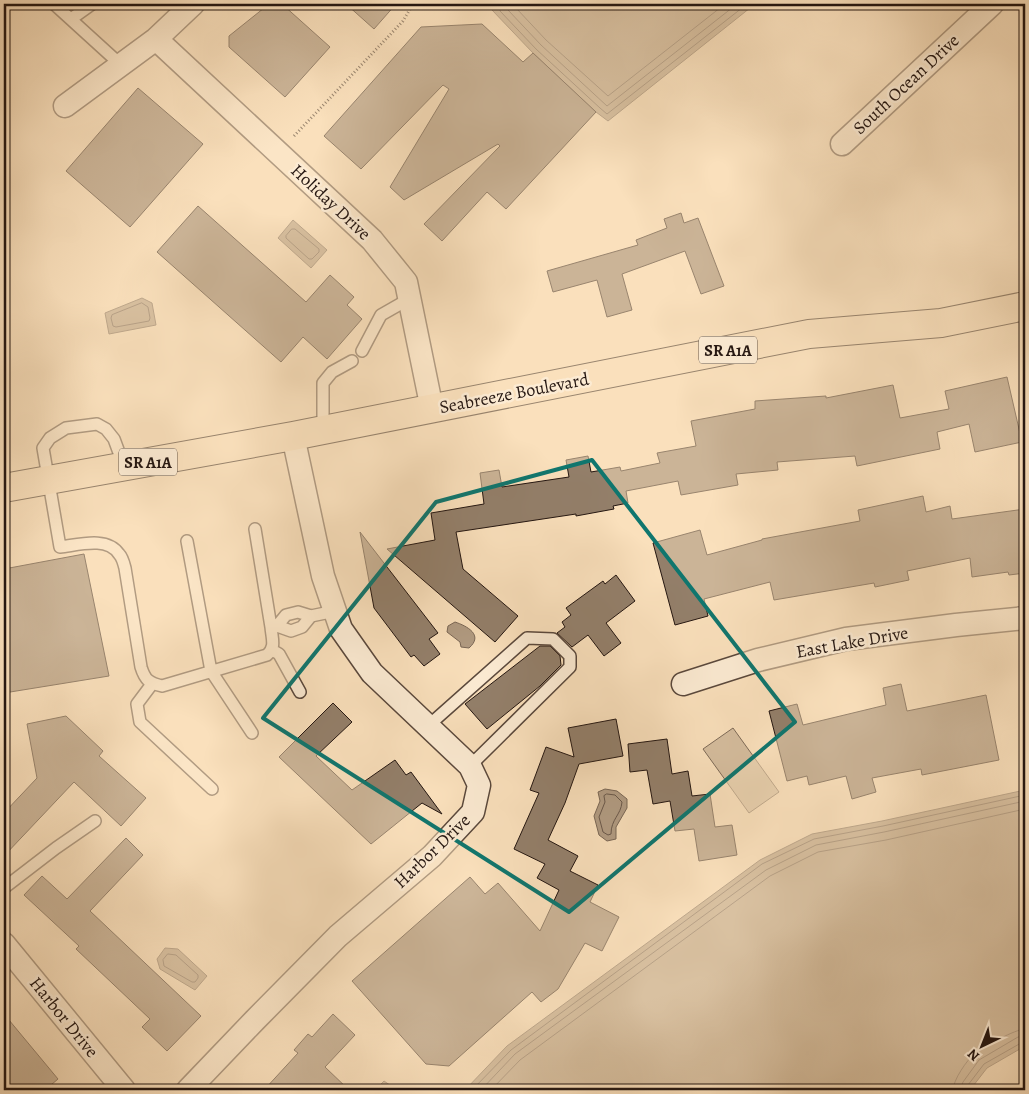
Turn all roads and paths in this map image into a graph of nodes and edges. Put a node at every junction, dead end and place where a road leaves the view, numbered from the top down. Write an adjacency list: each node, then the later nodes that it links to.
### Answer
1 (54, 4): 6 (lane)
2 (92, 4): 6 (lane)
3 (193, 4): 7 (street)
4 (413, 4): 11 (path)
5 (992, 4): 10 (street, South Ocean Drive)
6 (71, 20): 8 (lane)
7 (156, 40): 8 (street); 11 (street, Holiday Drive)
8 (121, 65): 9 (street)
9 (65, 106)
10 (842, 144)
11 (278, 153): 12 (street, Holiday Drive)
12 (409, 299): 14 (lane); 16 (street, Holiday Drive)
13 (1025, 306): 16 (main road, Seabreeze Boulevard / SR A1A)
14 (362, 351)
15 (352, 361): 17 (lane)
16 (432, 409): 17 (main road, Seabreeze Boulevard / SR A1A)
17 (323, 430): 18 (main road, Seabreeze Boulevard / SR A1A)
18 (293, 436): 19 (main road, Seabreeze Boulevard / SR A1A); 24 (street, Harbor Drive)
19 (124, 466): 20 (main road, Seabreeze Boulevard / SR A1A); 20 (lane)
20 (49, 479): 21 (main road, Seabreeze Boulevard / SR A1A); 29 (lane)
21 (4, 488)
22 (255, 529): 26 (lane)
23 (187, 541): 28 (lane)
24 (335, 611): 26 (lane); 32 (street, Harbor Drive)
25 (1025, 618): 30 (street, East Lake Drive)
26 (274, 627): 27 (lane)
27 (272, 650): 28 (lane); 31 (lane)
28 (211, 671): 29 (lane); 33 (lane)
29 (152, 684): 35 (lane)
30 (683, 684)
31 (300, 692)
32 (428, 726): 34 (street, Harbor Drive); 34 (lane)
33 (252, 733)
34 (470, 766): 40 (street, Harbor Drive)
35 (212, 789)
36 (95, 821): 37 (lane)
37 (4, 888)
38 (4, 944): 39 (street, Harbor Drive)
39 (124, 1090)
40 (188, 1090)

